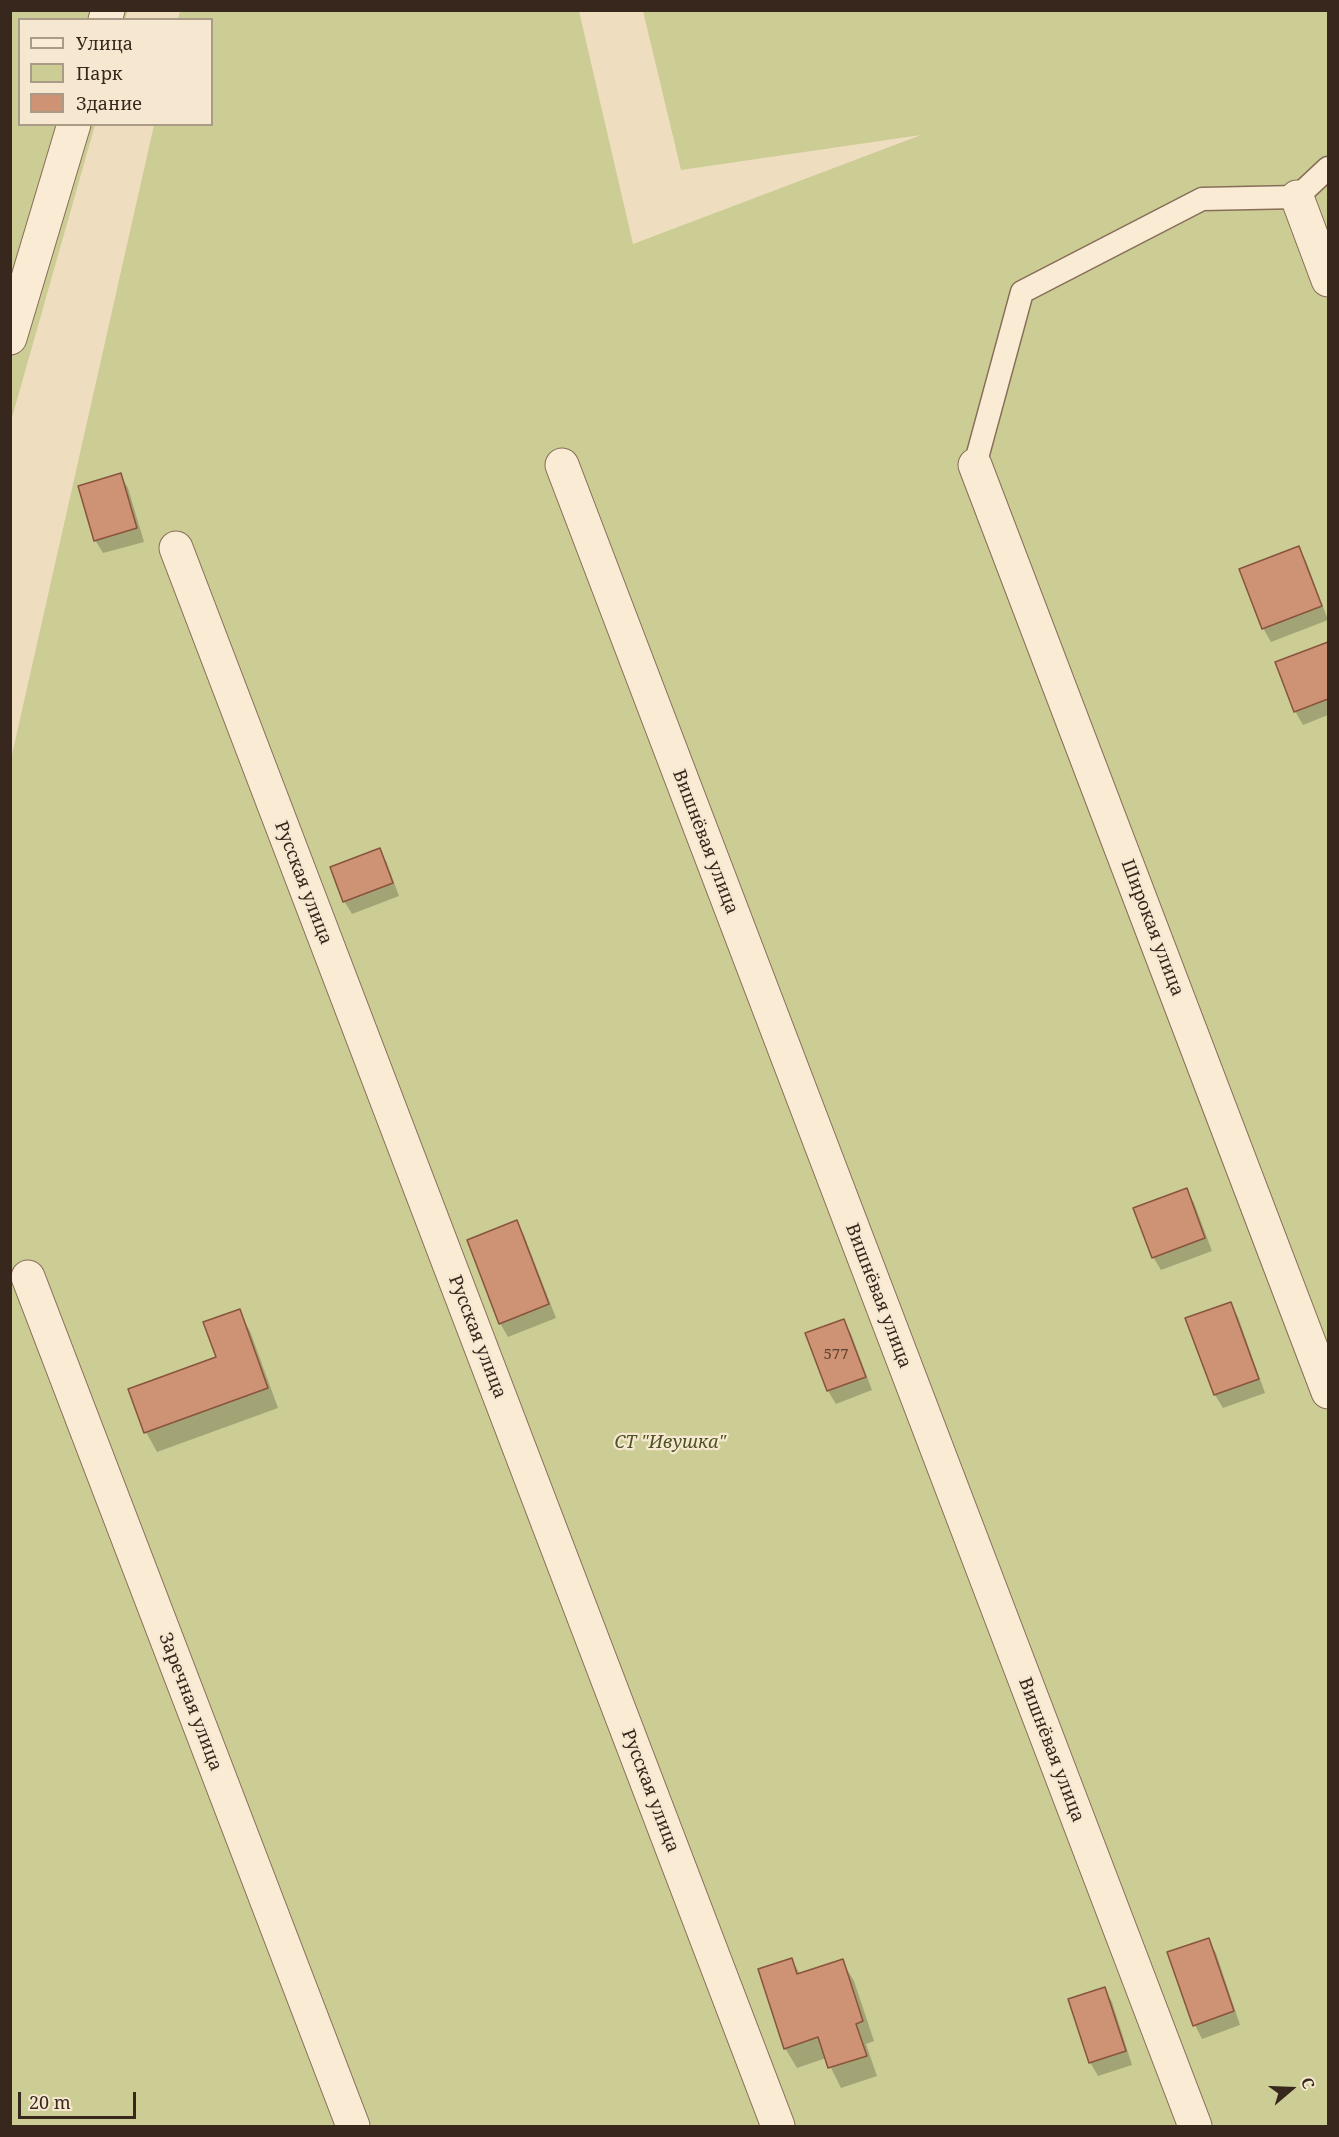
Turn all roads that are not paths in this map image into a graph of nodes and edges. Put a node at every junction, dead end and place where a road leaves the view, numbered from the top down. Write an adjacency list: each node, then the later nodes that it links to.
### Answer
1 (73, 126): 5 (street)
2 (1329, 168): 3 (lane)
3 (1297, 197): 4 (street); 7 (lane)
4 (1329, 280)
5 (10, 338)
6 (562, 465): 13 (street, Вишнёвая улица)
7 (975, 465): 10 (street, Широкая улица)
8 (176, 548): 12 (street, Русская улица)
9 (28, 1277): 11 (street, Заречная улица)
10 (1329, 1392)
11 (353, 2127)
12 (777, 2127)
13 (1195, 2127)

